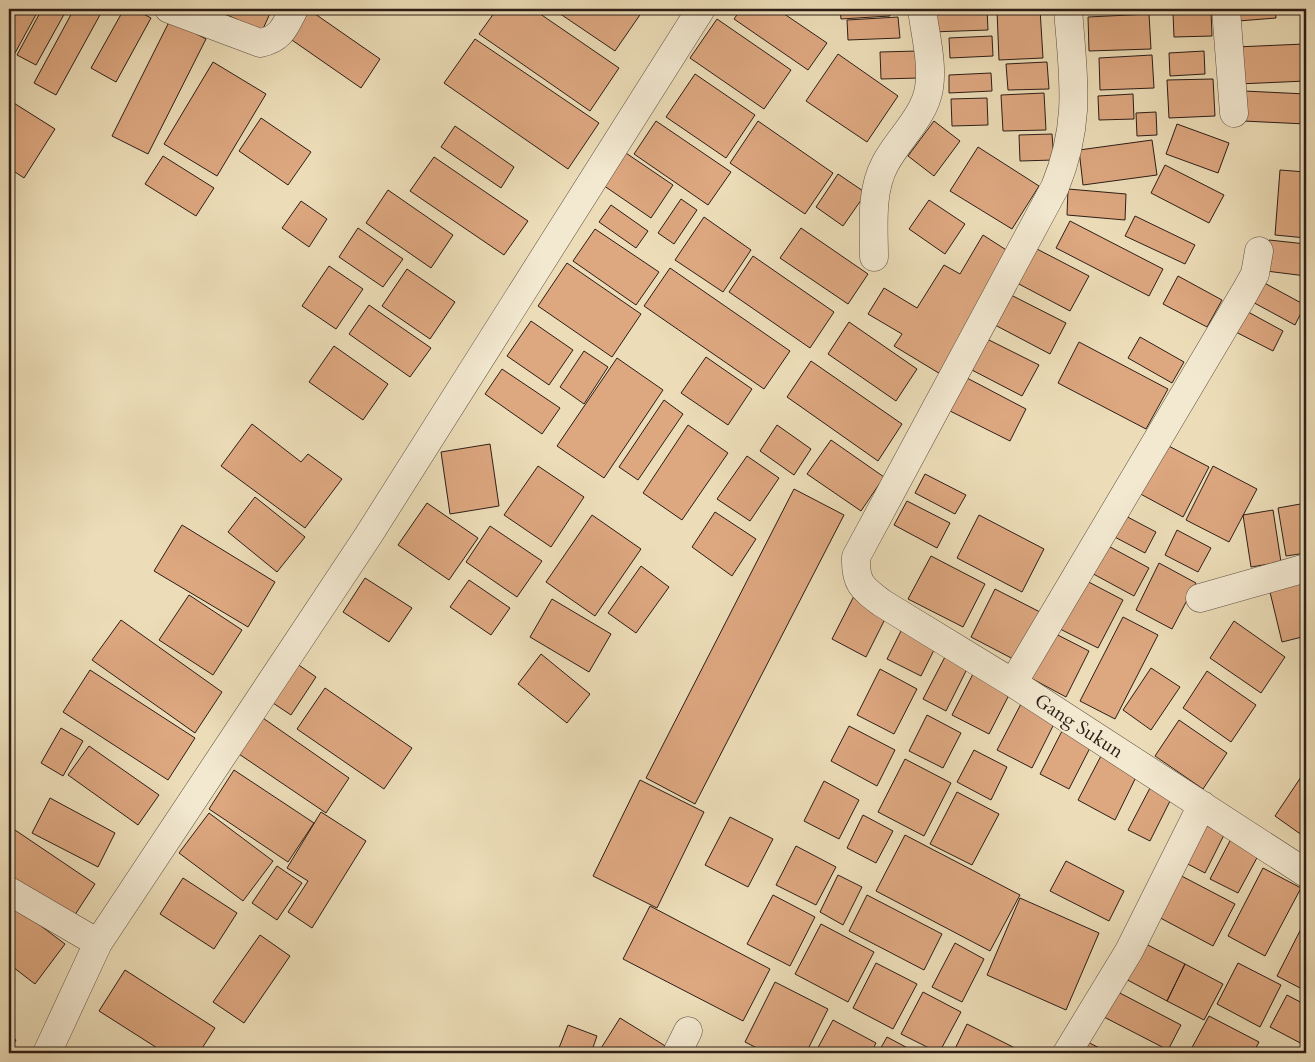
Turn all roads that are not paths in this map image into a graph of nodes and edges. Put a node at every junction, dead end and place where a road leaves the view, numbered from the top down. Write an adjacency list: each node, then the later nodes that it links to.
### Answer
1 (169, 9): 2 (street)
2 (294, 9)
3 (701, 9): 16 (street)
4 (922, 9): 9 (street)
5 (1068, 9): 12 (street, Gang Sukun)
6 (1226, 9): 7 (street)
7 (1234, 113)
8 (1259, 251): 12 (street)
9 (874, 257)
10 (1306, 568): 11 (street)
11 (1200, 598)
12 (1013, 683): 13 (street, Gang Sukun)
13 (1202, 805): 14 (street, Gang Sukun); 18 (street)
14 (1306, 873)
15 (9, 891): 16 (street)
16 (98, 943): 17 (street)
17 (47, 1053)
18 (1067, 1053)

